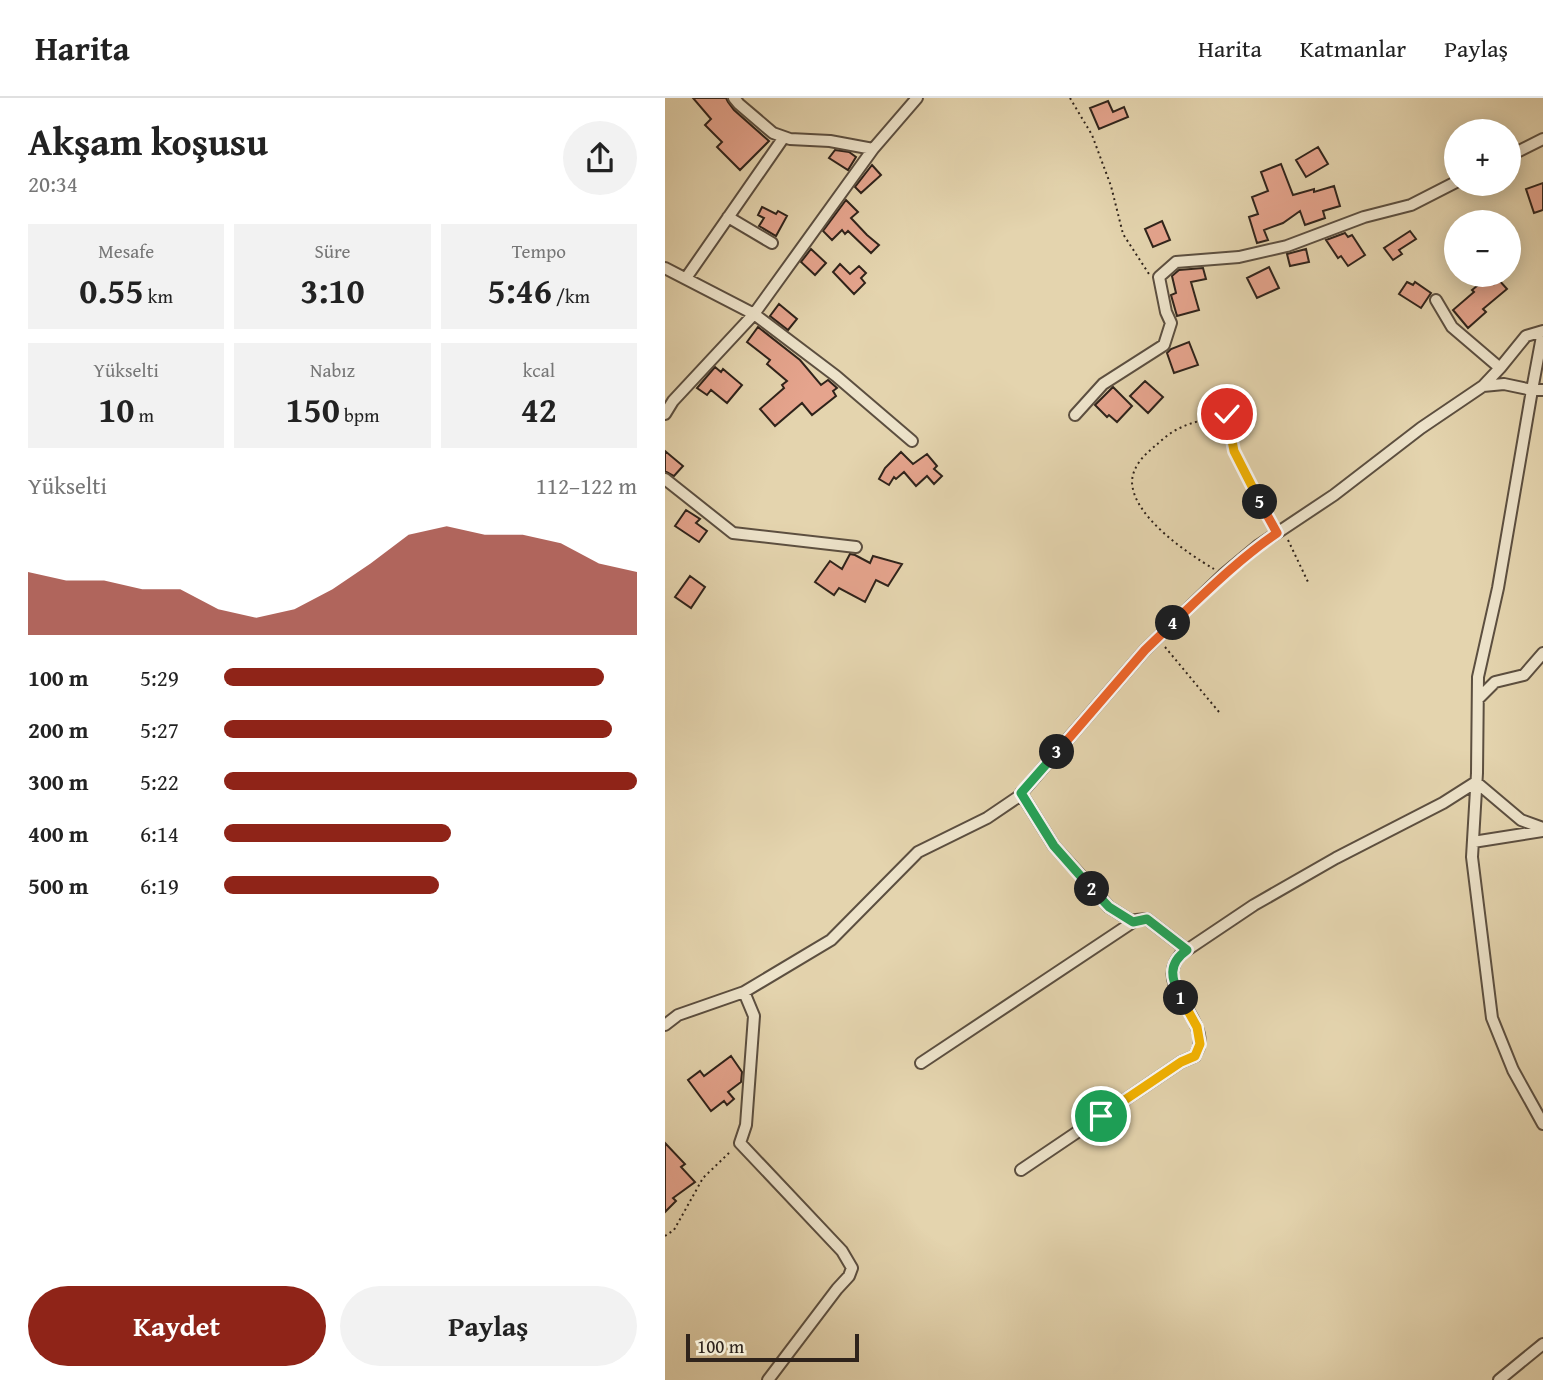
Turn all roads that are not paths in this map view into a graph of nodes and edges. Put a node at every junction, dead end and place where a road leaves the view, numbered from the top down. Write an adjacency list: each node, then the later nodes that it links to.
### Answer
1 (734, 98): 3 (street)
2 (917, 98): 5 (street)
3 (784, 137): 5 (street); 8 (street)
4 (1543, 139): 6 (street)
5 (873, 149): 13 (street)
6 (1521, 150)
7 (1444, 188): 19 (street)
8 (728, 217): 9 (street); 11 (street)
9 (772, 243)
10 (665, 268): 11 (street)
11 (686, 278): 13 (street)
12 (1436, 300): 15 (street)
13 (754, 314): 18 (street); 20 (street)
14 (1543, 331): 15 (street); 17 (street)
15 (1500, 368): 16 (street)
16 (1483, 386): 17 (street); 26 (street)
17 (1537, 390): 24 (street)
18 (665, 414)
19 (1075, 415)
20 (912, 441)
21 (665, 478): 22 (street)
22 (856, 547)
23 (1543, 653): 24 (street)
24 (1478, 699): 25 (street)
25 (1476, 782): 27 (street); 28 (street); 30 (street)
26 (1021, 793): 29 (street); 31 (street)
27 (1543, 830): 28 (street)
28 (1473, 842): 34 (street)
29 (1133, 922): 30 (street); 33 (street)
30 (1187, 950): 35 (street)
31 (744, 992): 32 (street); 37 (street)
32 (665, 1025)
33 (921, 1063)
34 (1543, 1124)
35 (1021, 1170)
36 (1543, 1344): 38 (street)
37 (768, 1380)
38 (1499, 1380)

